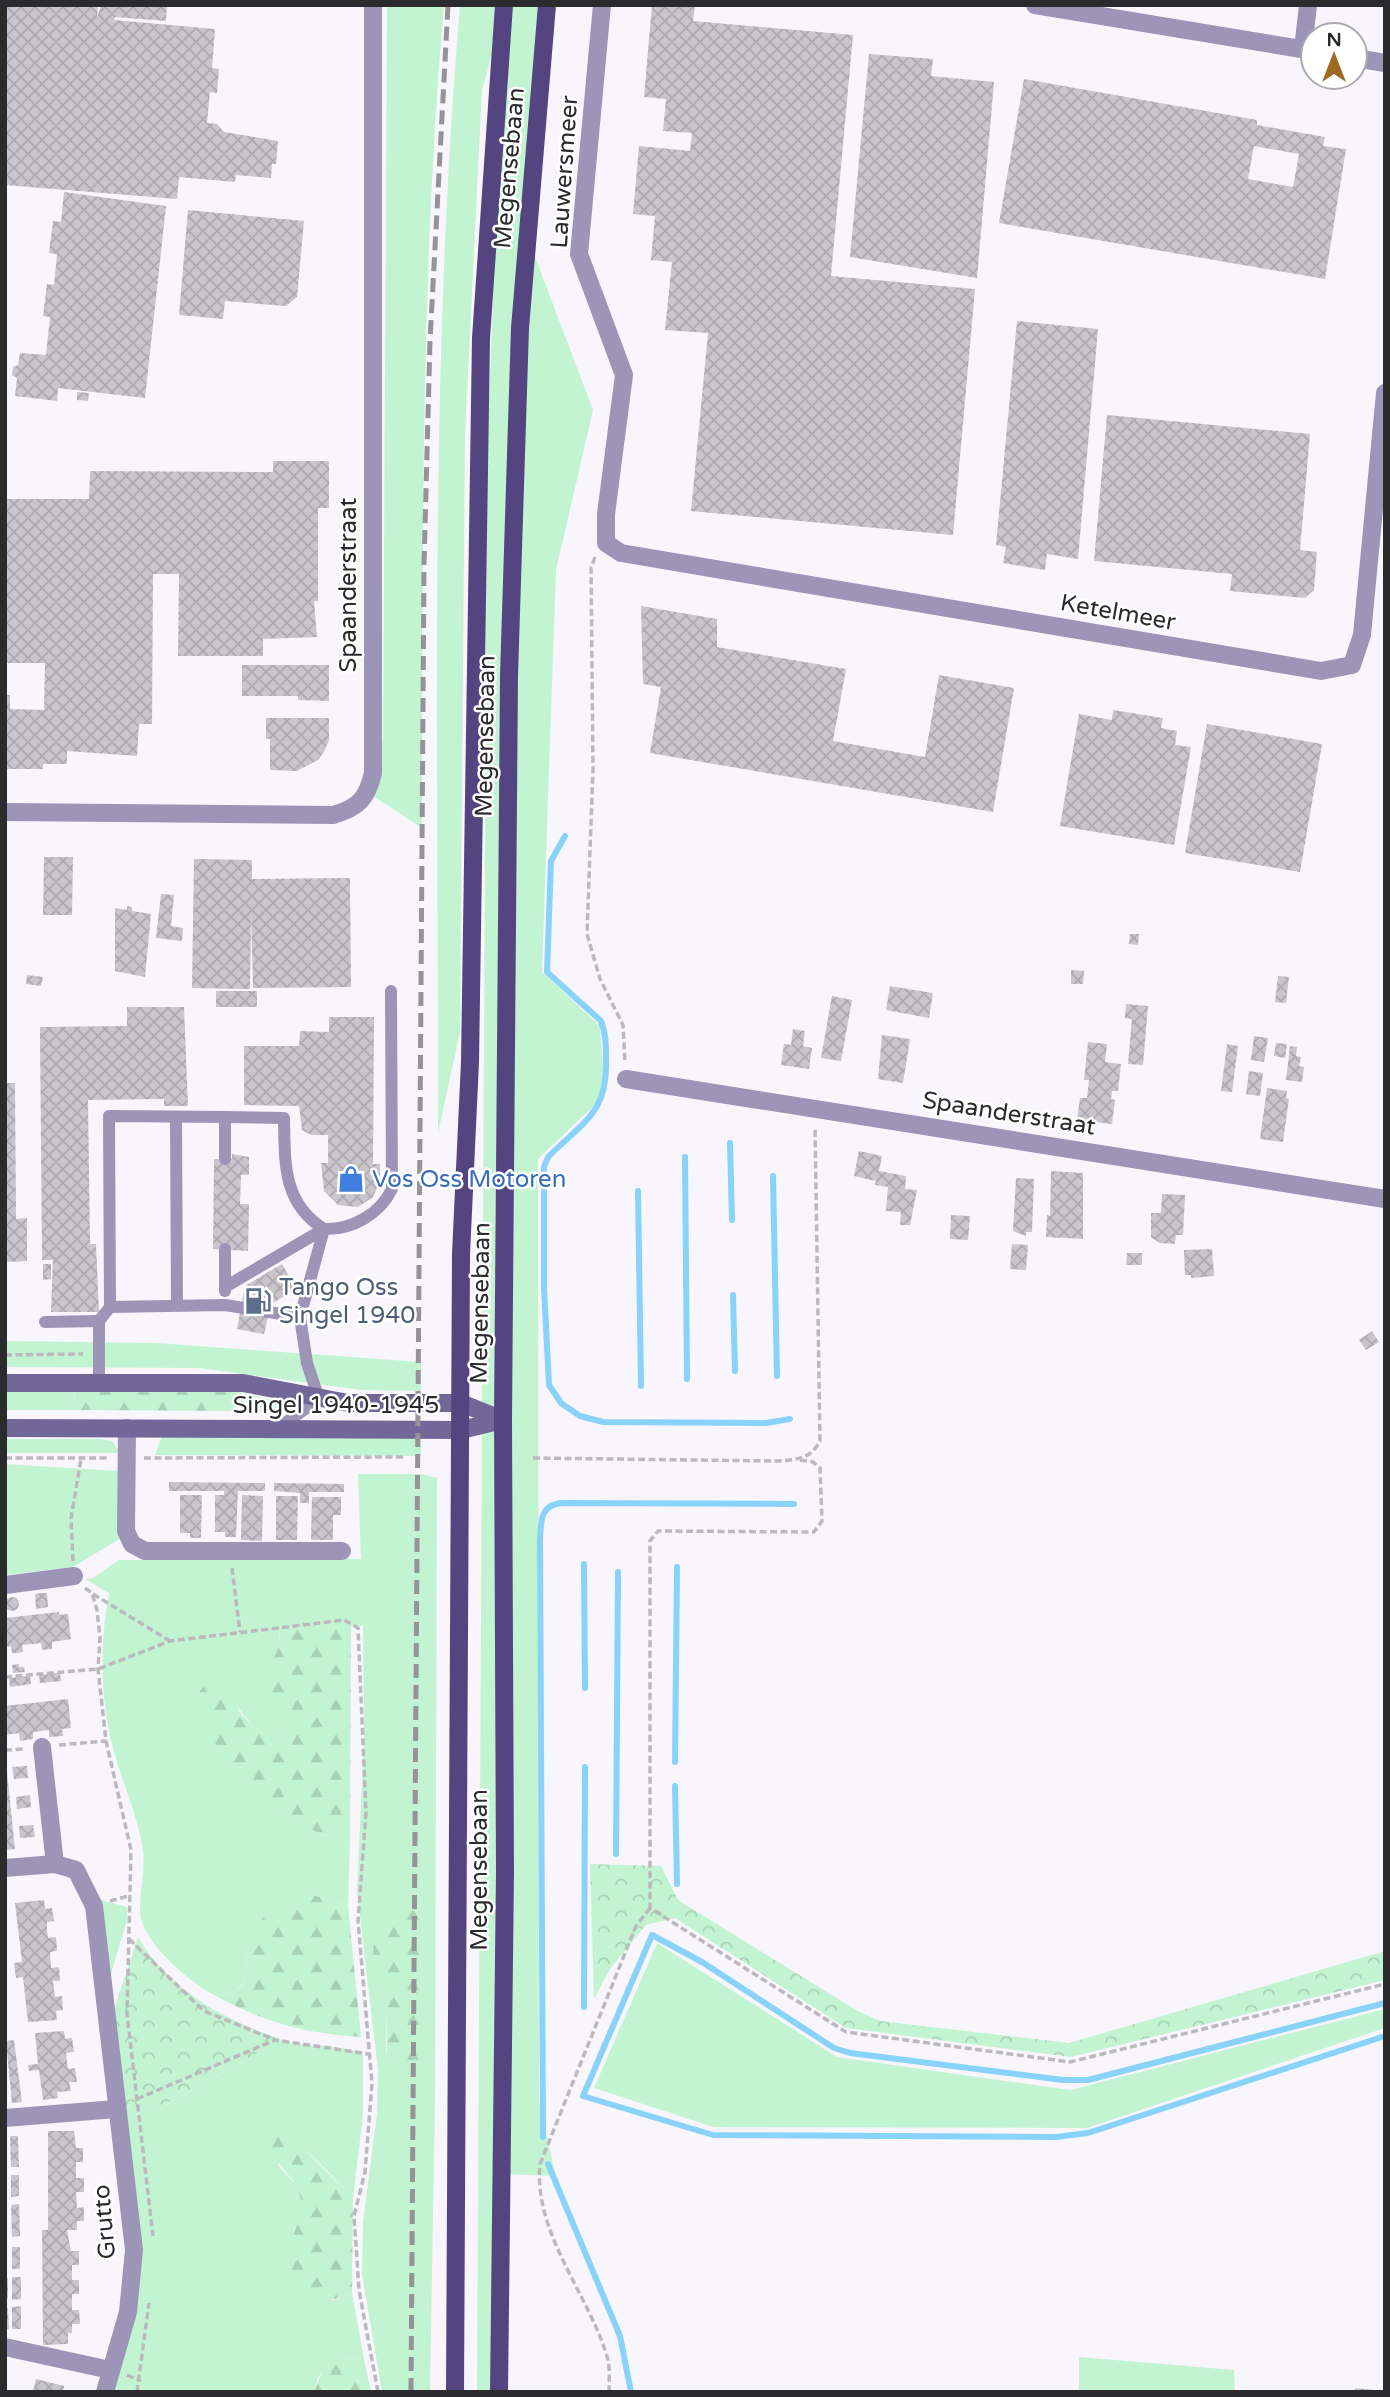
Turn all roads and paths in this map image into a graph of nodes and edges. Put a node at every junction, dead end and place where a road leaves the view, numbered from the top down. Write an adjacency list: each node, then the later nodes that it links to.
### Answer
1 (373, 5): 9 (street, Spaanderstraat)
2 (504, 5): 31 (main road, Megensebaan)
3 (547, 5): 32 (main road, Megensebaan)
4 (602, 5): 8 (street, Lauwersmeer)
5 (1035, 5): 6 (street)
6 (1299, 49)
7 (1385, 393): 8 (street, Ketelmeer)
8 (607, 543): 11 (path)
9 (5, 813)
10 (391, 991): 17 (lane)
11 (626, 1079): 12 (street, Spaanderstraat)
12 (814, 1107): 16 (street, Spaanderstraat); 41 (path)
13 (176, 1116): 14 (lane); 21 (lane); 22 (lane)
14 (225, 1117): 15 (lane); 17 (lane)
15 (225, 1159)
16 (1385, 1199)
17 (324, 1228): 19 (lane); 23 (lane)
18 (225, 1249): 19 (lane)
19 (225, 1287): 20 (lane)
20 (225, 1305): 21 (lane); 23 (lane)
21 (177, 1306): 22 (lane)
22 (110, 1307): 24 (lane)
23 (300, 1318): 30 (lane)
24 (100, 1321): 25 (lane); 26 (lane)
25 (45, 1322)
26 (100, 1354): 27 (path); 29 (lane)
27 (5, 1355)
28 (5, 1383): 29 (main road, Singel 1940-1945)
29 (99, 1383): 30 (main road, Singel 1940-1945)
30 (319, 1399): 31 (main road, Singel 1940-1945); 35 (lane)
31 (461, 1403): 32 (main road, Singel 1940-1945); 36 (main road, Megensebaan)
32 (503, 1420): 36 (main road, Singel 1940-1945); 70 (main road, Megensebaan)
33 (5, 1428): 34 (main road, Singel 1940-1945)
34 (127, 1428): 35 (main road, Singel 1940-1945); 39 (street)
35 (278, 1429): 36 (main road, Singel 1940-1945)
36 (461, 1430): 69 (main road, Megensebaan)
37 (405, 1457): 39 (path)
38 (5, 1458): 39 (path)
39 (127, 1458): 42 (street)
40 (533, 1458): 41 (path)
41 (800, 1460): 54 (path)
42 (230, 1551): 43 (street); 47 (path)
43 (342, 1551)
44 (74, 1576): 45 (street)
45 (5, 1585)
46 (92, 1593): 48 (path)
47 (240, 1632): 48 (path); 58 (path)
48 (170, 1641): 49 (path)
49 (98, 1669): 50 (path); 55 (path)
50 (5, 1677)
51 (42, 1747): 52 (street)
52 (55, 1864): 53 (street); 60 (street, Grutto)
53 (5, 1868)
54 (650, 1908): 56 (path); 71 (path)
55 (129, 1939): 57 (path); 59 (path)
56 (1385, 1984)
57 (275, 2040): 58 (path); 59 (path)
58 (369, 2054): 68 (path)
59 (138, 2098): 60 (path); 62 (path)
60 (116, 2109): 61 (street); 65 (street, Grutto)
61 (5, 2118)
62 (152, 2239)
63 (150, 2292): 67 (path)
64 (5, 2347): 65 (street)
65 (110, 2370): 66 (street, Grutto)
66 (105, 2392)
67 (137, 2392)
68 (378, 2392)
69 (455, 2392)
70 (499, 2392)
71 (609, 2392)

